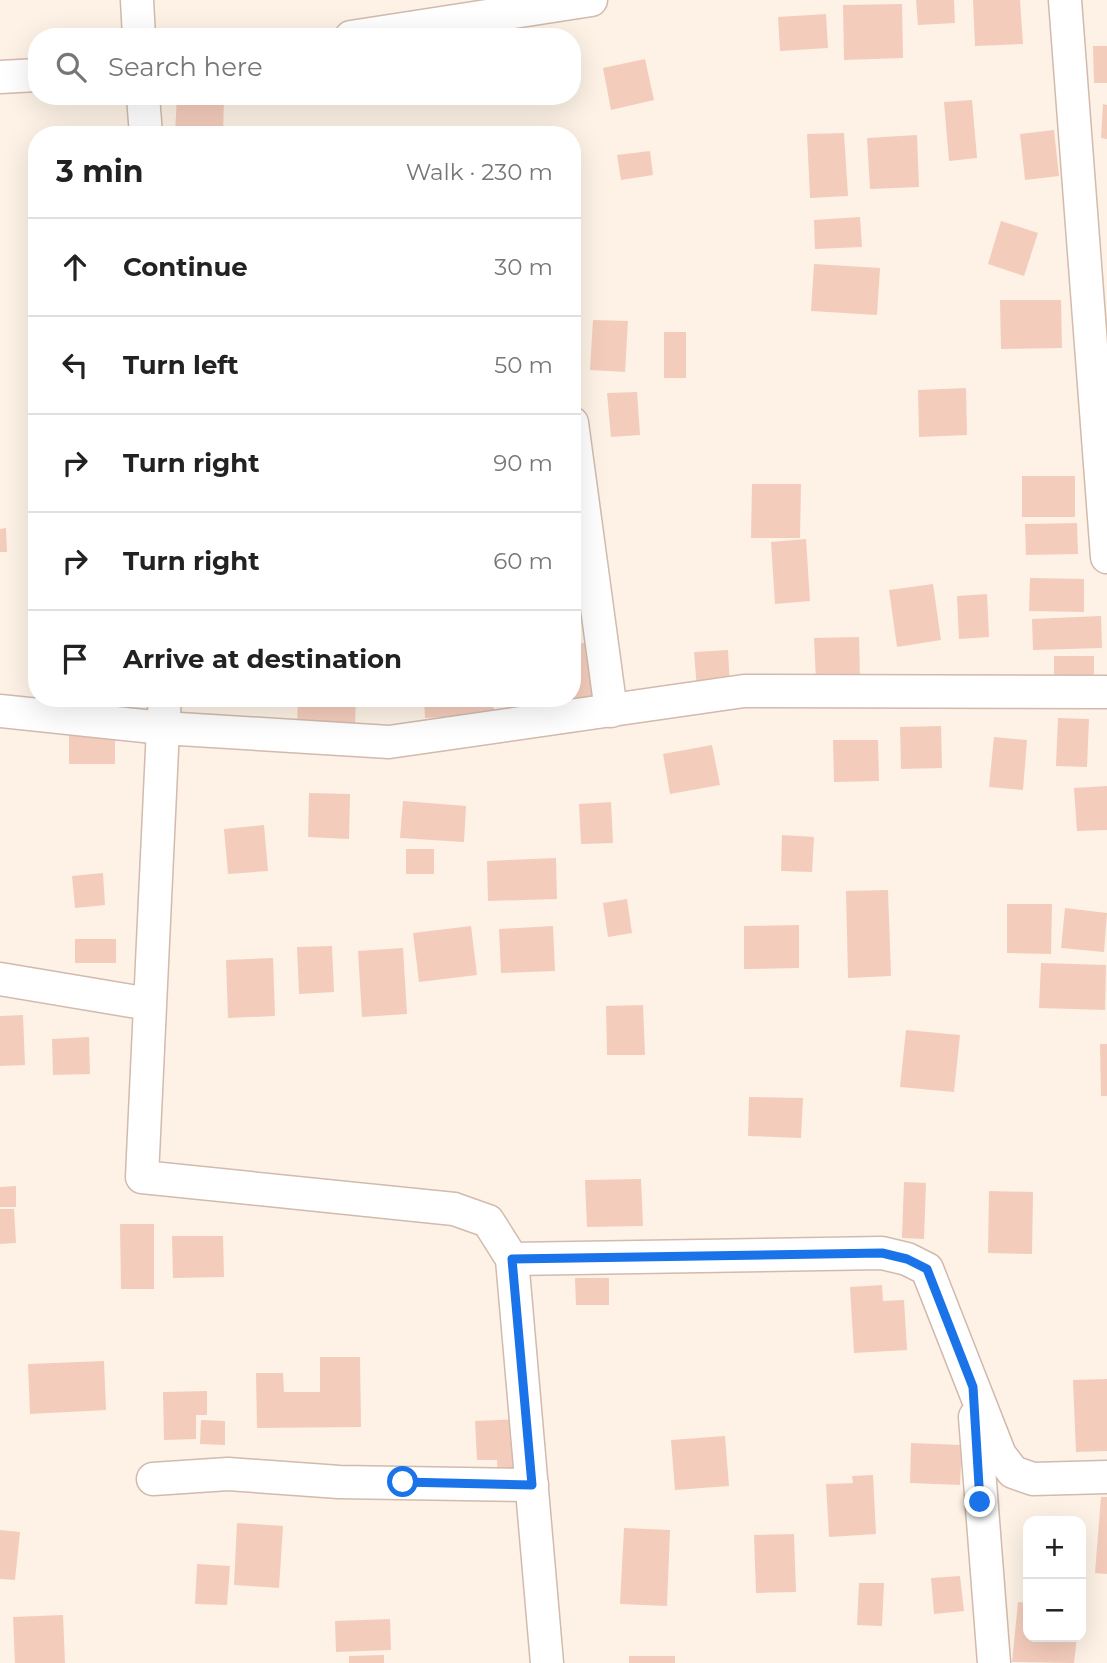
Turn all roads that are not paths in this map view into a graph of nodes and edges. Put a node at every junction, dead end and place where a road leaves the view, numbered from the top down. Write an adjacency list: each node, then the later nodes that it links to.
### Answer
1 (137, 0): 4 (street)
2 (591, 0): 5 (street)
3 (1065, 0): 11 (street)
4 (139, 28)
5 (409, 28)
6 (28, 75): 7 (street)
7 (0, 77)
8 (143, 105): 9 (street)
9 (145, 126)
10 (581, 490): 14 (street)
11 (1107, 557)
12 (1107, 692): 14 (street)
13 (0, 711): 15 (street)
14 (611, 711): 15 (street)
15 (164, 713): 17 (street)
16 (0, 979): 17 (street)
17 (149, 1004): 18 (street)
18 (512, 1259): 19 (street); 22 (street)
19 (973, 1387): 20 (street); 24 (street)
20 (1107, 1477)
21 (153, 1479): 22 (street)
22 (532, 1485): 23 (street)
23 (547, 1663)
24 (994, 1663)

